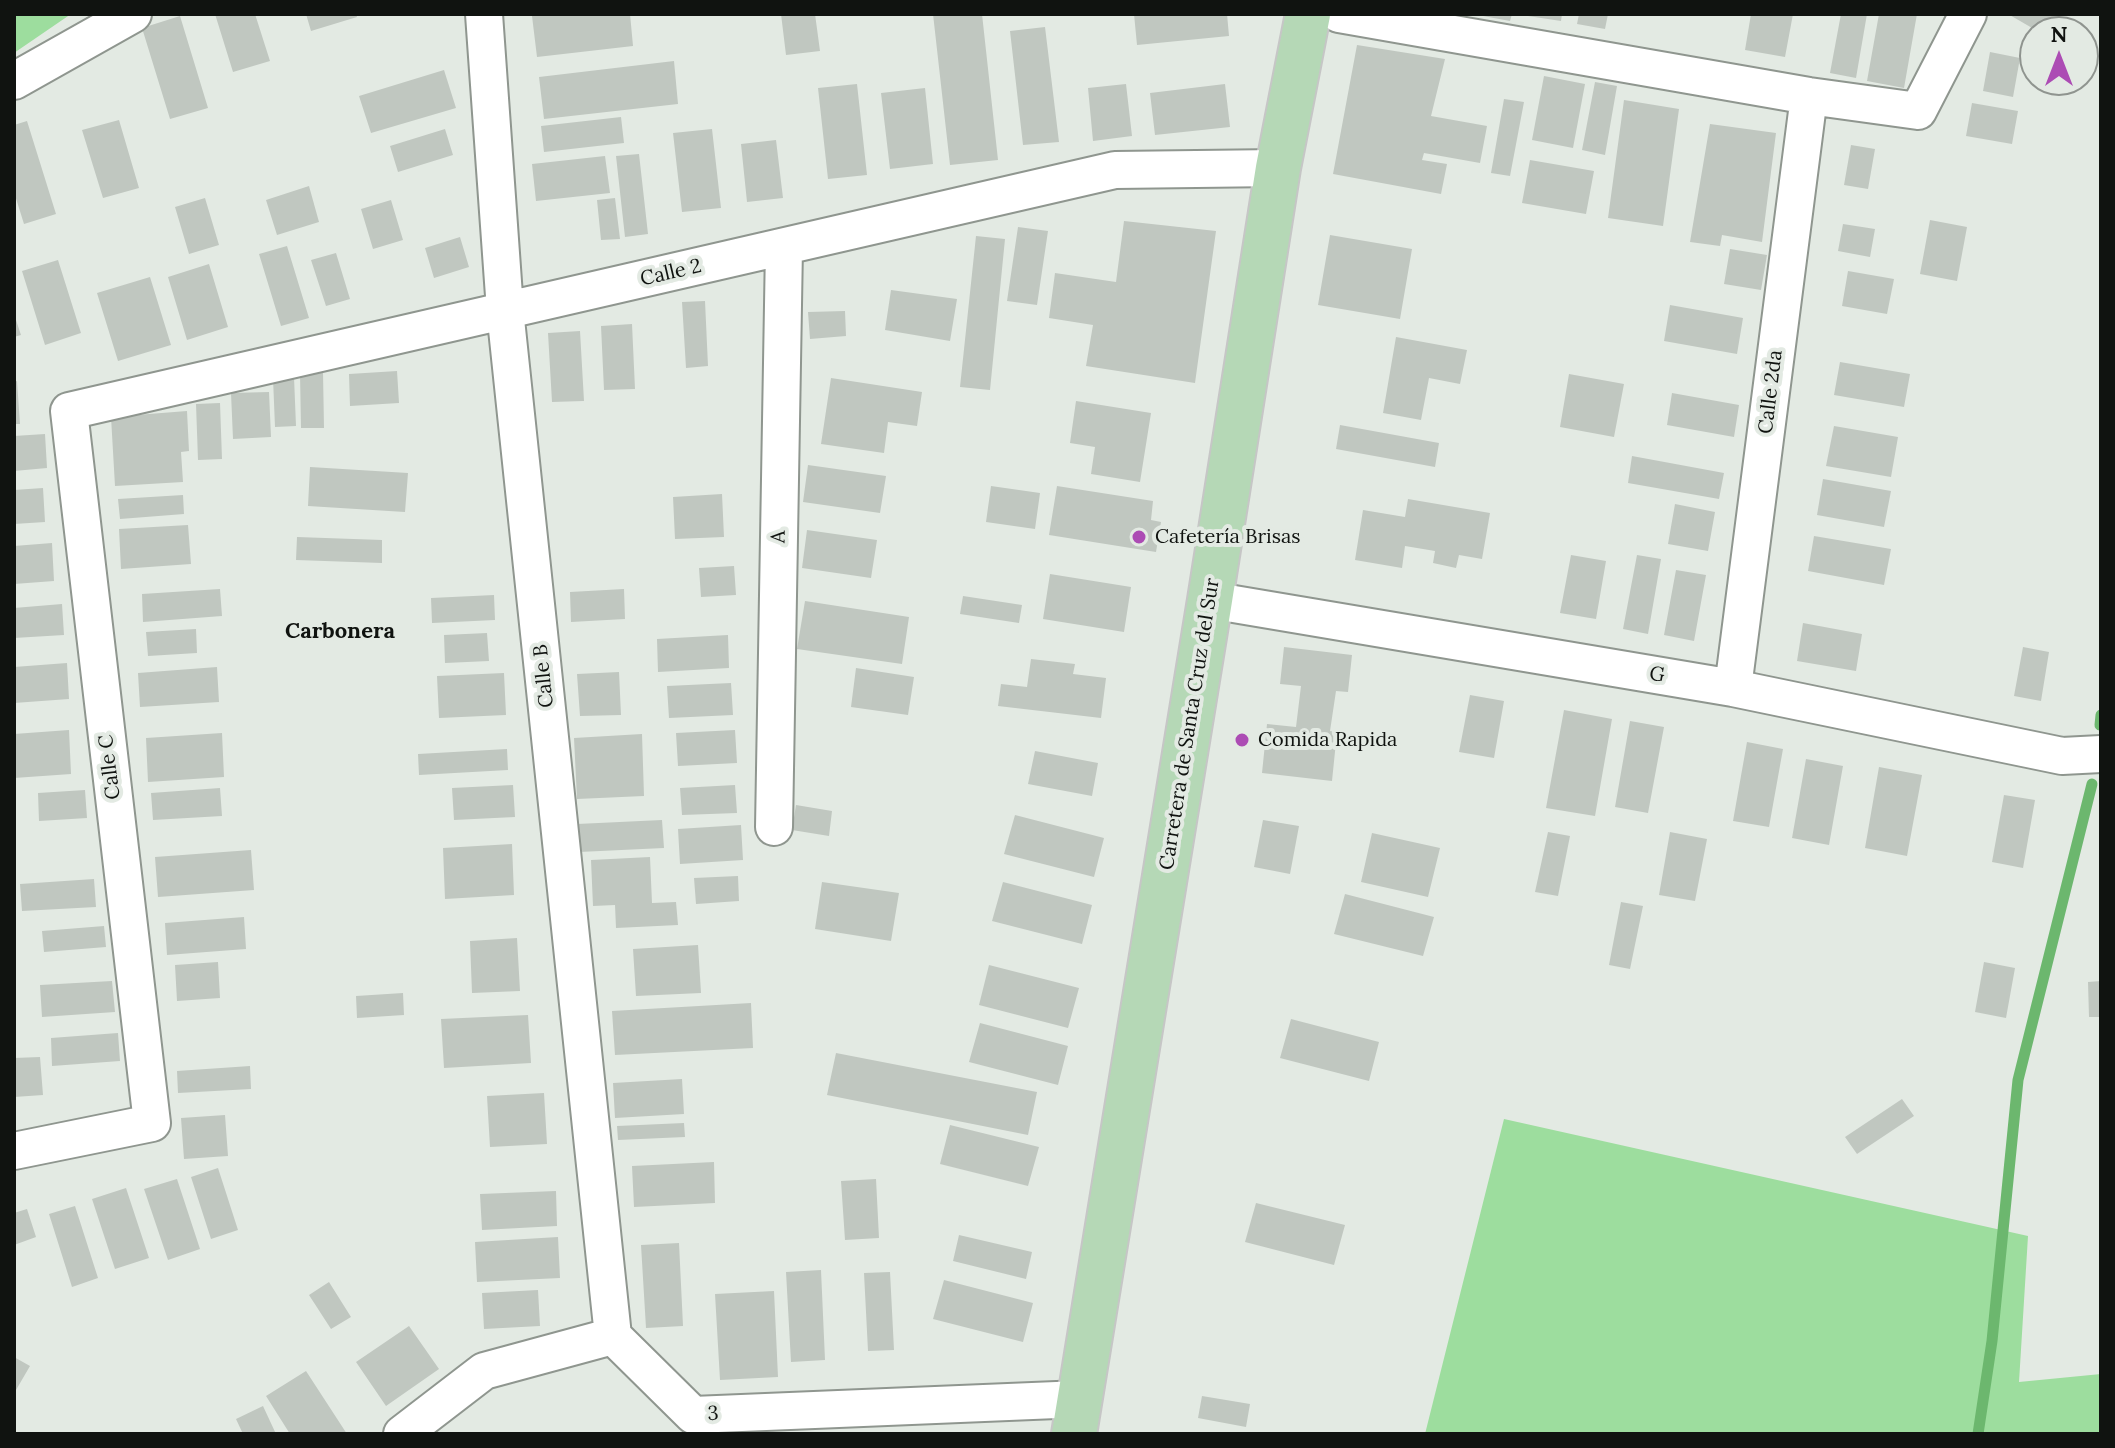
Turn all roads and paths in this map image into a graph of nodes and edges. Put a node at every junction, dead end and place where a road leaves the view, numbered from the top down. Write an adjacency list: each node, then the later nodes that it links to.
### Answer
1 (133, 14): 6 (street)
2 (484, 14): 10 (street, Calle B)
3 (1308, 14): 8 (main road, Carretera de Santa Cruz del Sur)
4 (1339, 14): 7 (street)
5 (1968, 14): 7 (street)
6 (14, 81)
7 (1809, 96): 13 (street, Calle 2da)
8 (1278, 168): 9 (street, Calle 2); 12 (main road, Carretera de Santa Cruz del Sur)
9 (784, 247): 10 (street, Calle 2); 15 (street, A)
10 (505, 310): 11 (street, Calle 2); 17 (street, Calle B)
11 (69, 411): 16 (street, Calle C)
12 (1210, 600): 13 (street, G); 18 (main road, Carretera de Santa Cruz del Sur)
13 (1733, 688): 14 (street, G)
14 (2101, 754)
15 (774, 827)
16 (14, 1151)
17 (613, 1336): 18 (street, 3); 19 (street)
18 (1078, 1416)
19 (402, 1434)

